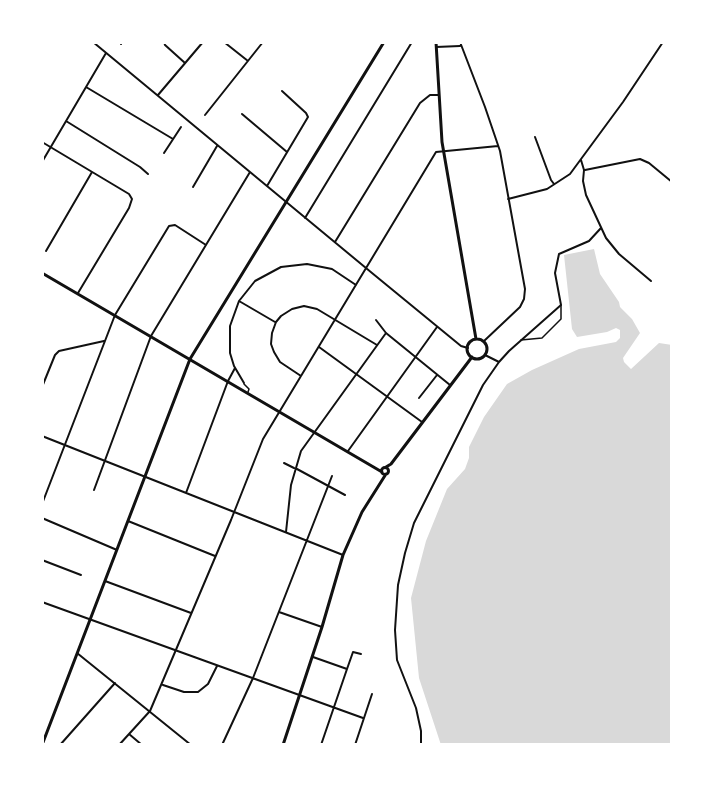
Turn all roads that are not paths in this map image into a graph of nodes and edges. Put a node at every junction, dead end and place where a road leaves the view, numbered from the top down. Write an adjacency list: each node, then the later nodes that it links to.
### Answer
1 (93, 42): 12 (street)
2 (164, 42): 14 (street)
3 (202, 42): 14 (street)
4 (224, 42): 13 (street)
5 (263, 42): 13 (street)
6 (384, 42): 43 (street)
7 (412, 42): 44 (street)
8 (436, 42): 11 (street)
9 (663, 42): 32 (street)
10 (460, 44): 11 (street); 27 (street)
11 (436, 47): 18 (street)
12 (106, 52): 15 (street); 17 (street)
13 (248, 61): 20 (street)
14 (185, 63): 17 (street)
15 (86, 87): 21 (street); 24 (street)
16 (282, 91): 29 (street)
17 (158, 95): 26 (street)
18 (439, 95): 31 (street); 46 (street)
19 (242, 114): 29 (street)
20 (205, 115)
21 (66, 121): 28 (street); 37 (street)
22 (181, 127): 24 (street)
23 (535, 137): 39 (street)
24 (173, 139): 30 (street)
25 (42, 142): 28 (street)
26 (218, 145): 36 (street); 41 (street)
27 (498, 146): 31 (street); 42 (street)
28 (51, 147): 33 (street); 35 (street)
29 (287, 152): 40 (street)
30 (164, 153)
31 (444, 153): 49 (street); 63 (street)
32 (581, 160): 34 (street); 39 (street)
33 (42, 162)
34 (584, 170): 38 (street); 45 (street)
35 (92, 172): 48 (street); 53 (street)
36 (250, 172): 40 (street); 47 (street)
37 (148, 174)
38 (672, 182)
39 (555, 185): 42 (street)
40 (267, 186): 43 (street)
41 (193, 187)
42 (508, 199): 66 (street)
43 (287, 203): 44 (street); 73 (street)
44 (306, 218): 46 (street)
45 (601, 228): 51 (street); 55 (street)
46 (335, 243): 49 (street)
47 (206, 245): 56 (street); 62 (street)
48 (46, 251)
49 (366, 268): 52 (street); 60 (street)
50 (42, 274): 53 (street)
51 (651, 281)
52 (356, 285): 54 (street); 57 (street)
53 (78, 293): 56 (street)
54 (239, 301): 59 (street); 75 (street)
55 (561, 305): 64 (street); 64 (lane)
56 (115, 315): 62 (street); 65 (street)
57 (335, 319): 59 (street); 67 (street); 68 (street)
58 (376, 320): 61 (street)
59 (276, 322): 78 (street)
60 (437, 327): 69 (street); 71 (street)
61 (386, 333): 67 (street); 71 (street)
62 (151, 336): 73 (street); 92 (street)
63 (476, 339): 66 (street); 69 (street)
64 (520, 340): 74 (street)
65 (104, 341): 82 (street); 90 (street)
66 (484, 341): 70 (street)
67 (377, 345): 76 (street)
68 (319, 347): 76 (street); 78 (street)
69 (468, 348): 72 (street)
70 (485, 355): 72 (street); 74 (street)
71 (415, 357): 77 (street); 84 (street)
72 (472, 357): 81 (street)
73 (190, 359): 79 (street); 97 (street)
74 (499, 362): 143 (street)
75 (235, 368): 79 (street); 80 (street)
76 (357, 374): 84 (street); 88 (street)
77 (437, 375): 81 (street); 85 (street)
78 (301, 376): 86 (street)
79 (228, 381): 83 (street); 100 (street)
80 (244, 383): 83 (lane)
81 (450, 385): 87 (street)
82 (42, 387)
83 (247, 393): 86 (street)
84 (386, 396): 87 (street); 91 (street)
85 (419, 399)
86 (280, 412): 88 (street); 103 (street)
87 (422, 422): 95 (street)
88 (313, 432): 91 (street); 94 (street)
89 (42, 436): 90 (street)
90 (65, 445): 92 (street); 102 (street)
91 (347, 452): 95 (street)
92 (105, 461): 97 (street); 99 (street)
93 (284, 463): 94 (street)
94 (296, 469): 98 (street); 106 (street)
95 (385, 471): 109 (street)
96 (332, 476): 98 (street)
97 (145, 477): 100 (street); 105 (street)
98 (327, 485): 101 (street); 107 (street)
99 (94, 490)
100 (186, 493): 103 (street)
101 (345, 495)
102 (42, 504)
103 (235, 512): 106 (street); 110 (street)
104 (42, 518): 108 (street)
105 (128, 521): 108 (street); 110 (street)
106 (286, 532): 107 (street)
107 (307, 540): 109 (street); 115 (street)
108 (117, 550): 113 (street)
109 (342, 555): 118 (street)
110 (216, 556): 116 (street)
111 (42, 560): 112 (street)
112 (81, 575)
113 (105, 581): 116 (street); 117 (street)
114 (42, 602): 117 (street)
115 (279, 612): 118 (street); 125 (street)
116 (191, 613): 119 (street)
117 (90, 620): 119 (street); 120 (street)
118 (322, 627): 122 (street)
119 (176, 651): 123 (street); 127 (street)
120 (77, 653): 126 (street); 134 (street)
121 (361, 654): 124 (street)
122 (312, 657): 124 (street); 129 (street)
123 (217, 666): 125 (street); 127 (street)
124 (347, 669): 130 (street)
125 (253, 678): 129 (street); 139 (street)
126 (115, 683): 131 (street); 135 (street)
127 (162, 685): 131 (street)
128 (372, 694): 132 (street)
129 (300, 695): 130 (street); 140 (street)
130 (334, 707): 132 (street); 141 (street)
131 (150, 711): 133 (street); 138 (street)
132 (363, 718): 142 (street)
133 (129, 734): 136 (street); 137 (street)
134 (42, 745)
135 (60, 745)
136 (119, 745)
137 (142, 745)
138 (191, 745)
139 (222, 745)
140 (283, 745)
141 (321, 745)
142 (355, 745)
143 (421, 745)

